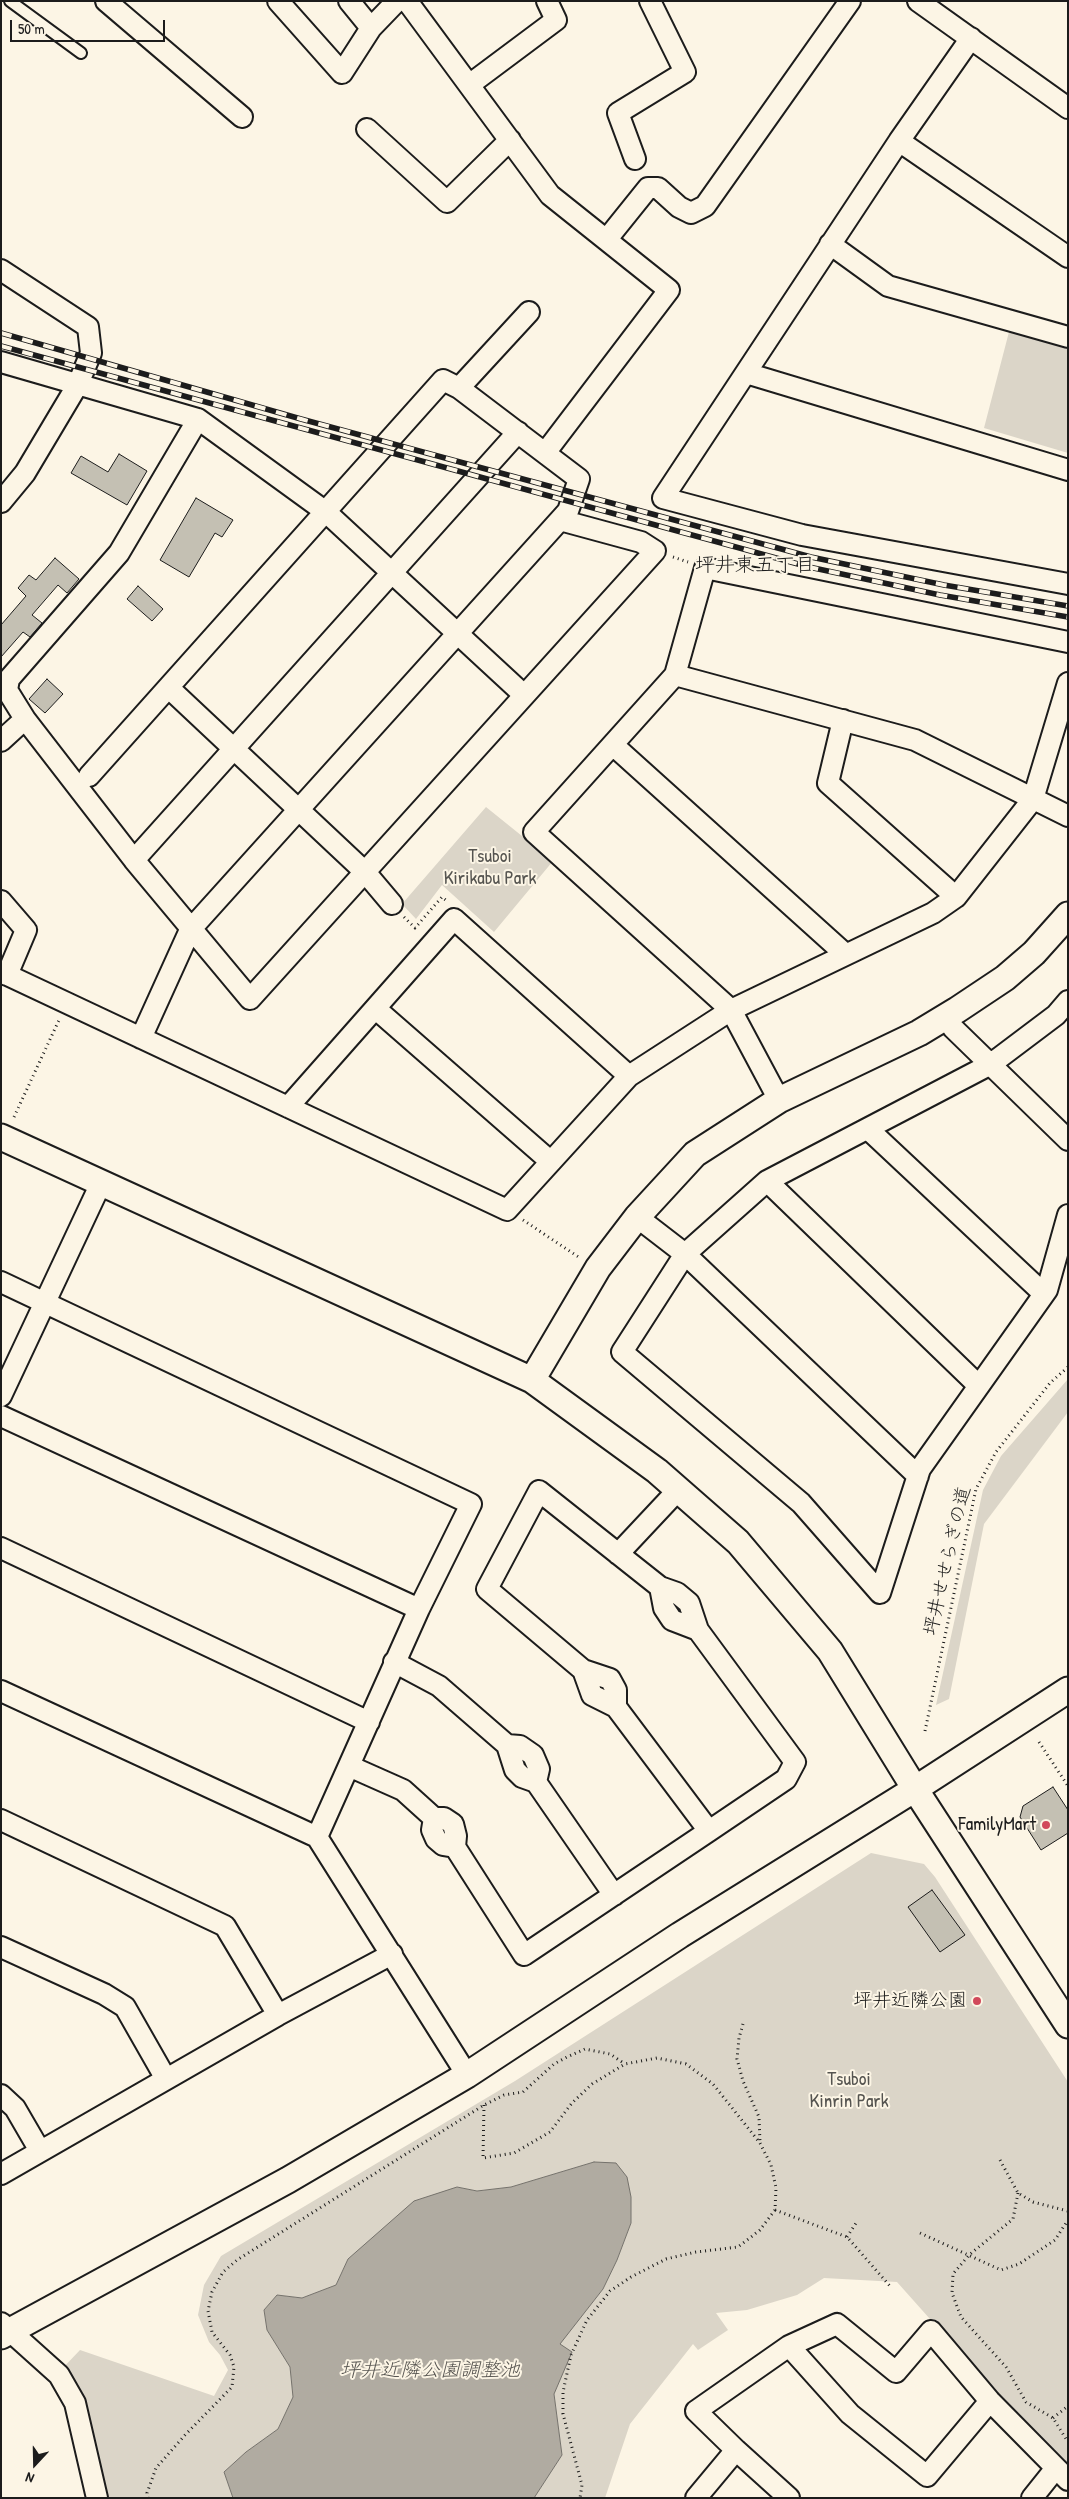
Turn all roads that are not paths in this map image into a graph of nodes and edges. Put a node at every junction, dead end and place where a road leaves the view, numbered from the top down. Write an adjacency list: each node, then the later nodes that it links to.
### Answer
1 (10, 1): 13 (lane)
2 (106, 1): 16 (street)
3 (278, 1): 11 (street)
4 (349, 1): 11 (street)
5 (397, 1): 11 (street)
6 (407, 1): 14 (street)
7 (547, 1): 14 (street)
8 (650, 1): 20 (street)
9 (850, 1): 21 (street)
10 (918, 1): 12 (street)
11 (372, 28)
12 (971, 38): 15 (street); 19 (street)
13 (81, 53)
14 (469, 84): 18 (street)
15 (1068, 108)
16 (242, 117)
17 (367, 130): 18 (street)
18 (510, 140): 21 (street)
19 (899, 141): 22 (street); 23 (street)
20 (635, 159)
21 (607, 239): 33 (street)
22 (830, 244): 26 (street); 28 (street)
23 (1068, 257)
24 (1, 270): 29 (street)
25 (529, 312): 30 (street)
26 (1068, 337)
27 (1, 362): 29 (street)
28 (746, 373): 34 (street); 39 (street)
29 (78, 384): 31 (street); 35 (street)
30 (460, 388): 32 (street); 36 (street)
31 (198, 419): 36 (street); 46 (street)
32 (518, 432): 33 (street); 38 (street)
33 (545, 452): 37 (street)
34 (1068, 470)
35 (1, 502)
36 (326, 512): 38 (street); 44 (street)
37 (560, 520): 40 (street); 45 (street)
38 (392, 572): 40 (street); 50 (street)
39 (1068, 584)
40 (459, 634): 45 (street); 53 (street)
41 (1068, 642): 42 (street)
42 (675, 675): 47 (street); 49 (street)
43 (1068, 683): 52 (street)
44 (169, 688): 50 (street); 51 (street)
45 (524, 695): 56 (street)
46 (25, 719): 48 (street); 55 (street)
47 (844, 720): 52 (street); 57 (street)
48 (1, 740)
49 (613, 745): 62 (street); 66 (street)
50 (234, 748): 53 (street); 55 (street)
51 (89, 776)
52 (1033, 799): 54 (street); 57 (street)
53 (300, 810): 56 (street); 61 (street)
54 (1068, 816)
55 (134, 860): 61 (street)
56 (365, 872): 59 (street); 61 (street)
57 (956, 897): 62 (street)
58 (1, 901): 63 (street)
59 (392, 904)
60 (1068, 916): 67 (street)
61 (190, 930): 68 (street)
62 (845, 954): 66 (street)
63 (4, 974): 68 (street)
64 (1068, 1001): 69 (street)
65 (376, 1008): 70 (street); 72 (street); 76 (street)
66 (731, 1010): 70 (street); 71 (street)
67 (946, 1017): 69 (street); 71 (street)
68 (141, 1038): 72 (street)
69 (991, 1064): 74 (street); 75 (street)
70 (629, 1076): 76 (street)
71 (779, 1100): 80 (street)
72 (288, 1107): 76 (street)
73 (8, 1127): 78 (street)
74 (868, 1129): 77 (street); 83 (street)
75 (1068, 1140)
76 (550, 1162)
77 (767, 1181): 81 (street); 86 (street)
78 (101, 1183): 84 (street); 85 (street)
79 (1068, 1214): 83 (street)
80 (637, 1217): 81 (street); 85 (street)
81 (685, 1254): 89 (street); 89 (street)
82 (1, 1282): 84 (street)
83 (1044, 1294): 86 (street)
84 (45, 1302): 87 (street); 93 (street)
85 (532, 1380): 90 (street)
86 (979, 1386): 89 (street)
87 (1, 1396)
88 (1, 1416): 93 (street)
89 (918, 1476)
90 (678, 1490): 92 (street); 99 (street)
91 (1, 1548): 97 (street)
92 (618, 1554): 101 (street); 101 (street)
93 (419, 1609): 94 (street)
94 (394, 1662): 97 (street); 103 (street)
95 (1068, 1690): 99 (street)
96 (1, 1691): 102 (street)
97 (369, 1722): 98 (street)
98 (349, 1766): 102 (street); 103 (street)
99 (915, 1789): 107 (street); 108 (street)
100 (1, 1820): 106 (street)
101 (709, 1831): 103 (street)
102 (317, 1837): 105 (street)
103 (614, 1895)
104 (1, 1947): 109 (street)
105 (392, 1954): 106 (street); 108 (street)
106 (278, 2015): 109 (street)
107 (1068, 2025)
108 (467, 2075): 113 (street)
109 (166, 2080): 111 (street)
110 (1, 2095): 111 (street)
111 (40, 2151): 112 (street)
112 (1, 2174)
113 (4, 2330): 118 (street)
114 (789, 2346): 115 (street); 115 (street); 116 (street)
115 (990, 2401): 117 (street)
116 (736, 2450): 119 (street); 120 (street)
117 (1062, 2474): 121 (street)
118 (97, 2498)
119 (696, 2498)
120 (789, 2498)
121 (1032, 2498)

